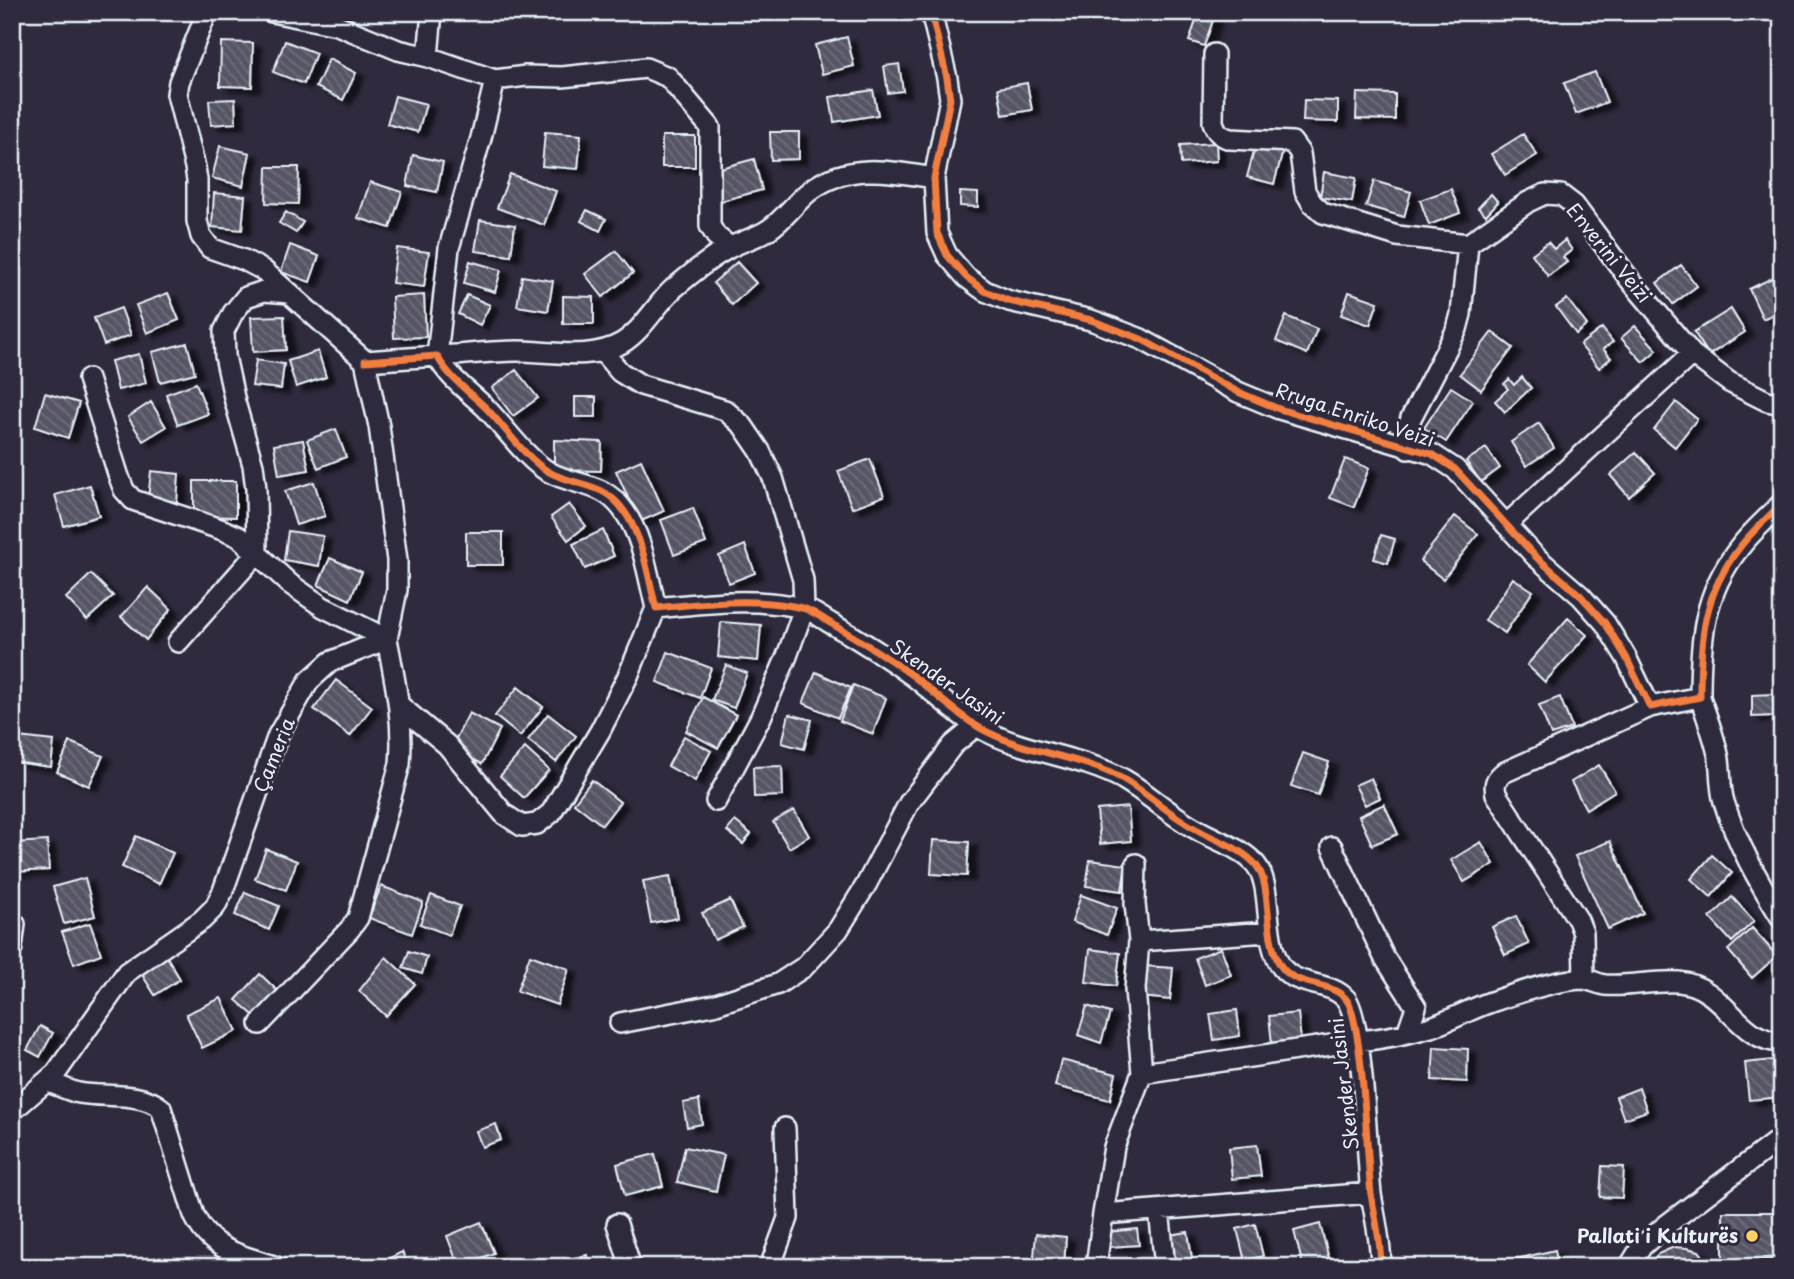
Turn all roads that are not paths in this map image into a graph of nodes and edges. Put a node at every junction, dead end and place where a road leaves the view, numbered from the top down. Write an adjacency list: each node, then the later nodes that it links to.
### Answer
1 (207, 12): 11 (street)
2 (272, 12): 6 (street)
3 (432, 12): 6 (street)
4 (931, 12): 8 (street, Rruga Enriko Veizi)
5 (1214, 54): 9 (street)
6 (428, 57): 7 (street)
7 (495, 80): 10 (street); 14 (street)
8 (934, 178): 10 (street); 18 (street, Rruga Enriko Veizi)
9 (1468, 244): 13 (street, Enverini Veizi); 18 (street)
10 (730, 247): 12 (street)
11 (290, 293): 15 (street); 21 (street)
12 (602, 351): 14 (street); 23 (street)
13 (1692, 354): 17 (street, Enverini Veizi); 20 (street)
14 (437, 356): 15 (street); 22 (street)
15 (365, 361): 24 (street)
16 (88, 379): 21 (street)
17 (1782, 404)
18 (1408, 449): 20 (street, Rruga Enriko Veizi)
19 (1782, 503): 26 (street)
20 (1506, 525): 28 (street, Rruga Enriko Veizi)
21 (257, 553): 24 (street); 25 (street)
22 (656, 608): 23 (street, Skender Jasini); 27 (street)
23 (804, 608): 29 (street, Skender Jasini); 30 (street)
24 (387, 639): 27 (street); 47 (street, Çameria)
25 (178, 642)
26 (1700, 697): 28 (street); 33 (street)
27 (399, 705): 41 (street)
28 (1650, 707): 38 (street)
29 (976, 726): 35 (street, Skender Jasini); 40 (street)
30 (716, 801)
31 (1332, 847): 39 (street)
32 (1136, 864): 36 (street)
33 (1782, 919)
34 (15, 924): 37 (street)
35 (1268, 932): 36 (street); 44 (street, Skender Jasini)
36 (1139, 941): 46 (street)
37 (12, 948)
38 (1584, 979): 42 (street); 45 (street)
39 (1416, 1007): 42 (street); 43 (street)
40 (620, 1023)
41 (260, 1024)
42 (1432, 1026): 43 (street)
43 (1406, 1033): 44 (street)
44 (1358, 1041): 46 (street); 51 (street, Skender Jasini)
45 (1782, 1042)
46 (1142, 1073): 53 (street)
47 (48, 1082): 48 (street, Çameria); 55 (street)
48 (16, 1102)
49 (785, 1128): 57 (street)
50 (1782, 1137): 61 (street)
51 (1371, 1193): 52 (street); 60 (street, Skender Jasini)
52 (1159, 1210): 53 (street); 59 (street)
53 (1103, 1214): 58 (street)
54 (617, 1224): 56 (street)
55 (277, 1267)
56 (631, 1267)
57 (770, 1267)
58 (1096, 1267)
59 (1166, 1267)
60 (1381, 1267)
61 (1629, 1267)

